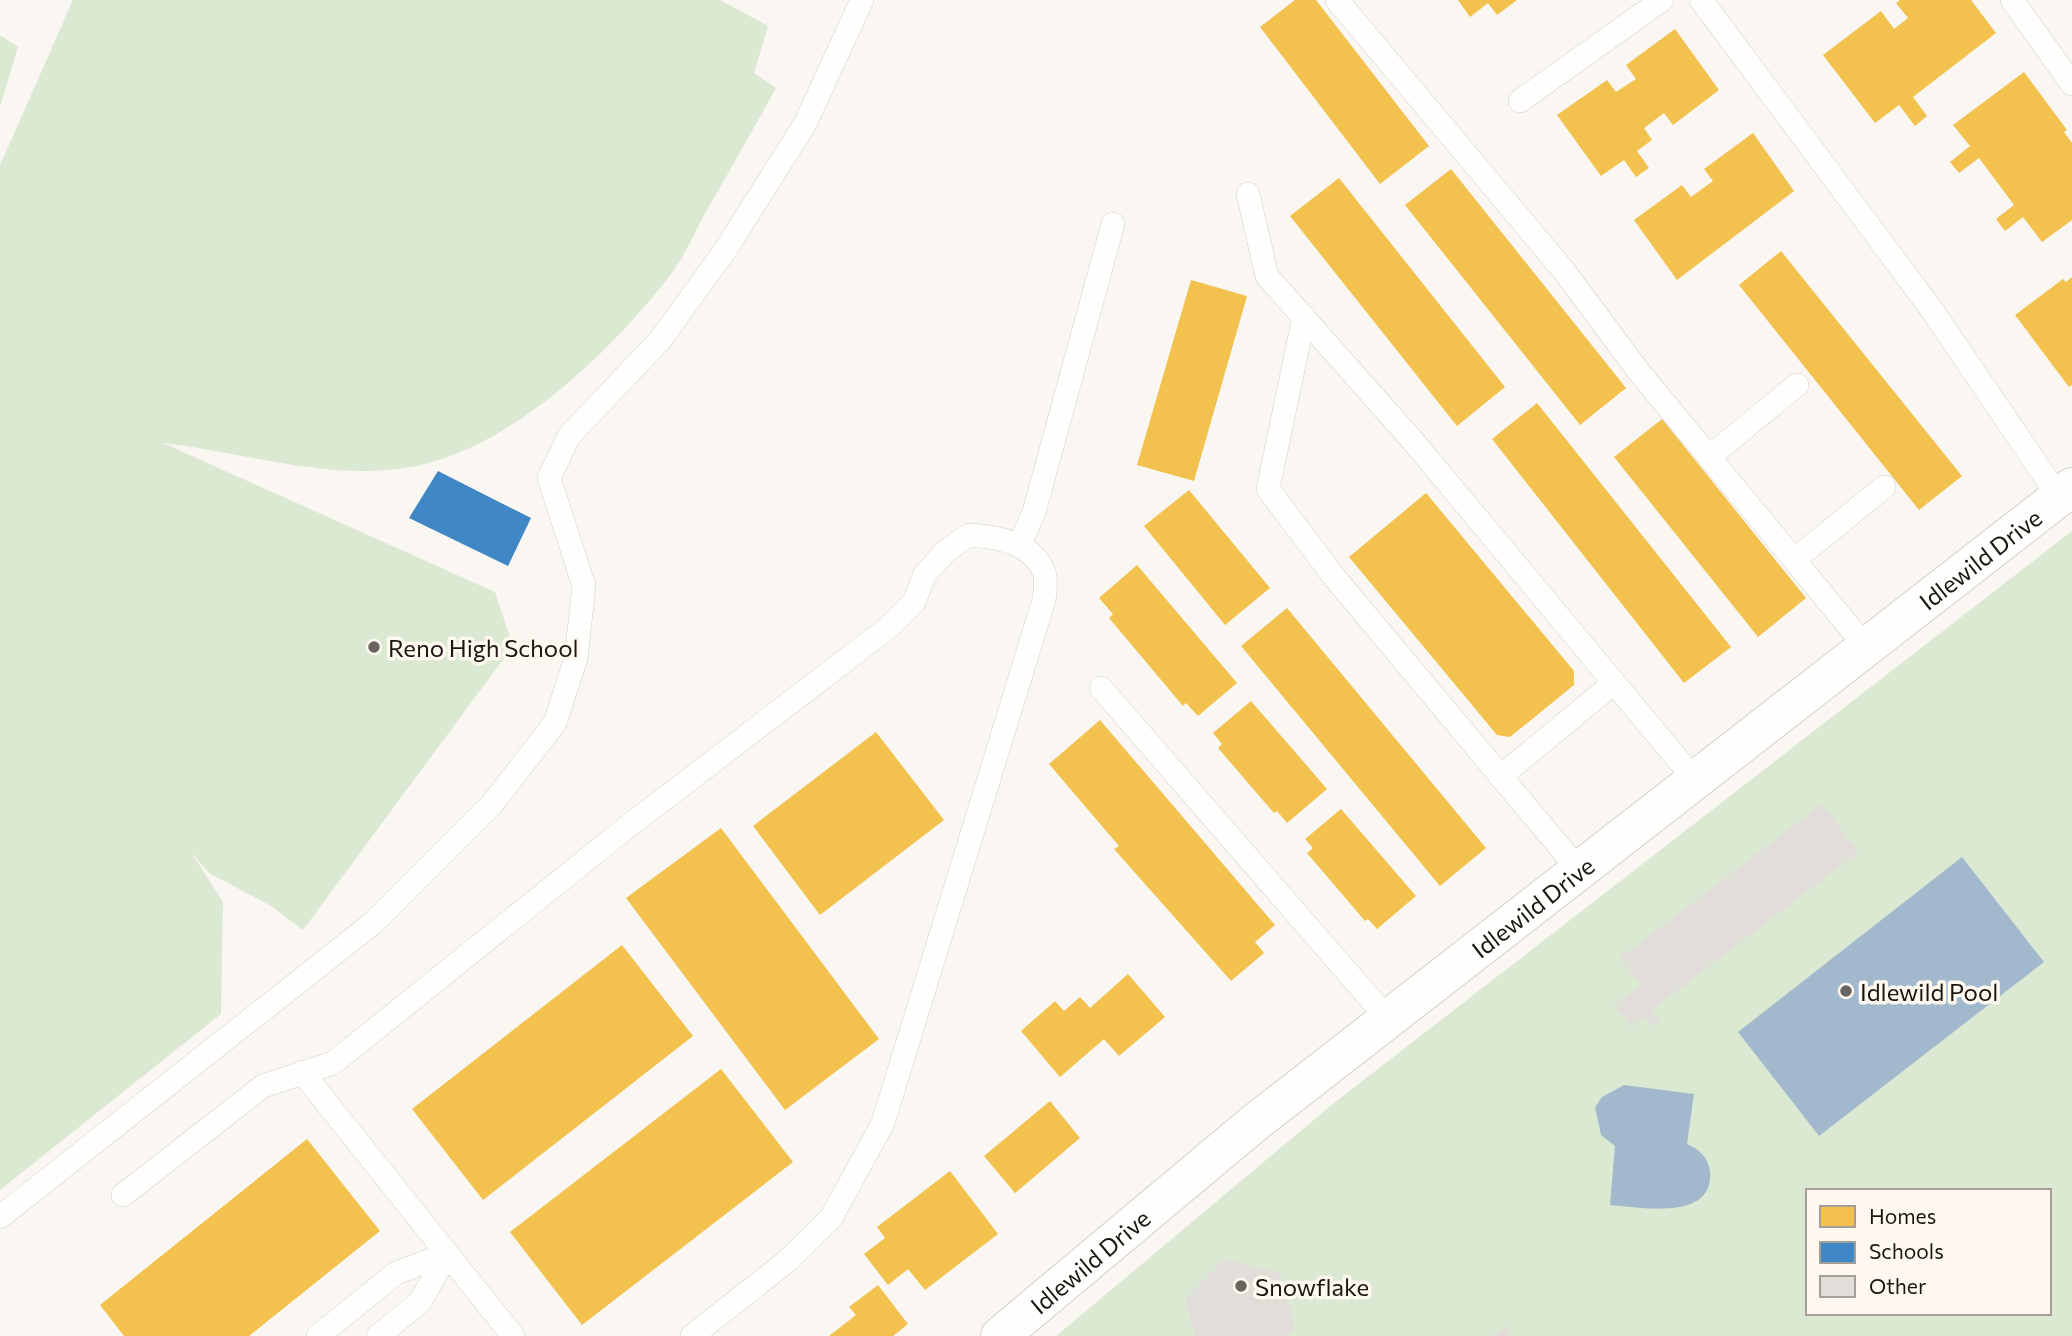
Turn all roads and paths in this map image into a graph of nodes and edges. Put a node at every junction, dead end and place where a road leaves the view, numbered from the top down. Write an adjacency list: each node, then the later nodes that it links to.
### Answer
1 (862, 0): 26 (lane)
2 (1337, 0): 12 (lane)
3 (1662, 0): 7 (lane)
4 (1701, 0): 14 (lane)
5 (2012, 0): 6 (lane)
6 (2072, 84)
7 (1520, 102)
8 (1248, 194): 10 (lane)
9 (1113, 224): 15 (lane)
10 (1304, 317): 18 (lane); 20 (lane)
11 (1797, 385): 12 (lane)
12 (1709, 457): 16 (lane)
13 (1884, 487): 16 (lane)
14 (2066, 492): 17 (street, Idlewild Drive)
15 (1019, 546): 24 (lane); 31 (lane)
16 (1794, 561): 17 (lane)
17 (1866, 647): 21 (street, Idlewild Drive)
18 (1614, 683): 20 (lane); 21 (lane)
19 (1101, 688): 23 (lane)
20 (1500, 777): 22 (lane)
21 (1695, 780): 22 (street, Idlewild Drive)
22 (1579, 870): 23 (street, Idlewild Drive)
23 (1387, 1018): 32 (street, Idlewild Drive)
24 (302, 1072): 25 (lane); 27 (lane)
25 (122, 1195)
26 (0, 1217)
27 (447, 1254): 28 (lane); 29 (lane); 30 (lane)
28 (318, 1336)
29 (378, 1336)
30 (513, 1336)
31 (692, 1336)
32 (1000, 1336)

